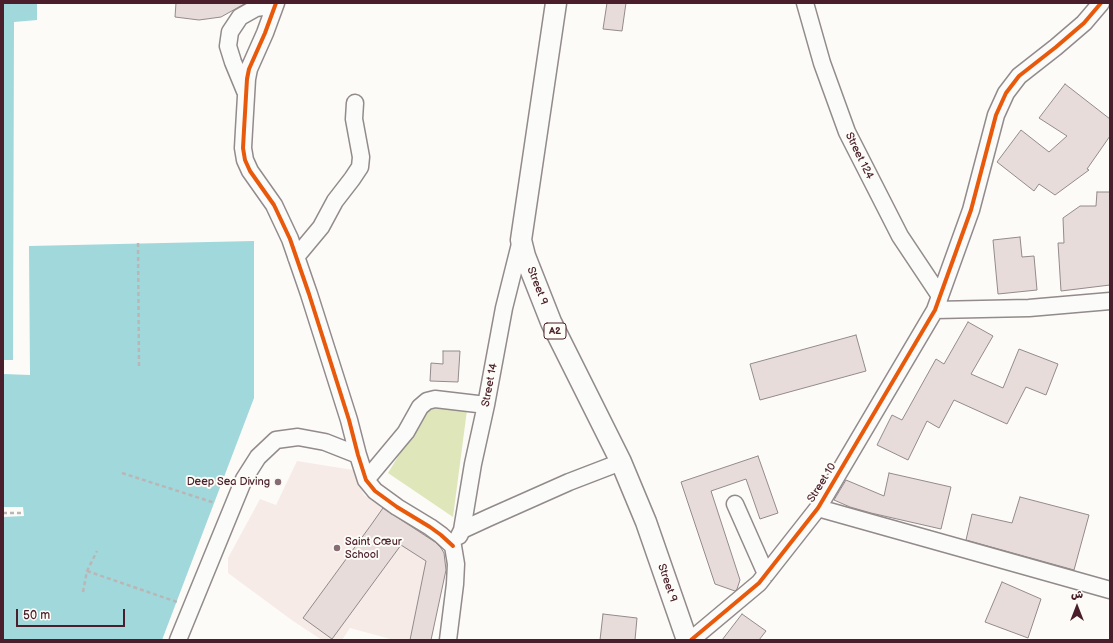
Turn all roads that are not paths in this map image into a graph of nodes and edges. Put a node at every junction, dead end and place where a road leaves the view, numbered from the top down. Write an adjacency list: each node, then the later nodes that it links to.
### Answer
1 (556, 3): 7 (main road, Street 9 / A2)
2 (805, 3): 10 (street, Street 124)
3 (1101, 3): 10 (street, Street 10)
4 (275, 4): 5 (street); 5 (street)
5 (246, 90): 8 (street)
6 (355, 103): 8 (street)
7 (521, 240): 11 (street, Street 14); 13 (main road, Street 9 / A2)
8 (296, 257): 12 (street)
9 (1110, 301): 10 (street)
10 (938, 303): 16 (street, Street 10)
11 (486, 405): 14 (street); 17 (street, Street 14)
12 (358, 455): 14 (street); 21 (street)
13 (621, 462): 17 (street); 23 (main road, Street 9 / A2)
14 (366, 480): 18 (street)
15 (735, 504): 19 (street)
16 (818, 508): 19 (street, Street 10); 20 (street)
17 (462, 530): 18 (street, Street 14)
18 (453, 546): 22 (street)
19 (766, 574): 24 (street, Street 10)
20 (1110, 590)
21 (178, 640)
22 (448, 640)
23 (687, 640)
24 (691, 640)

